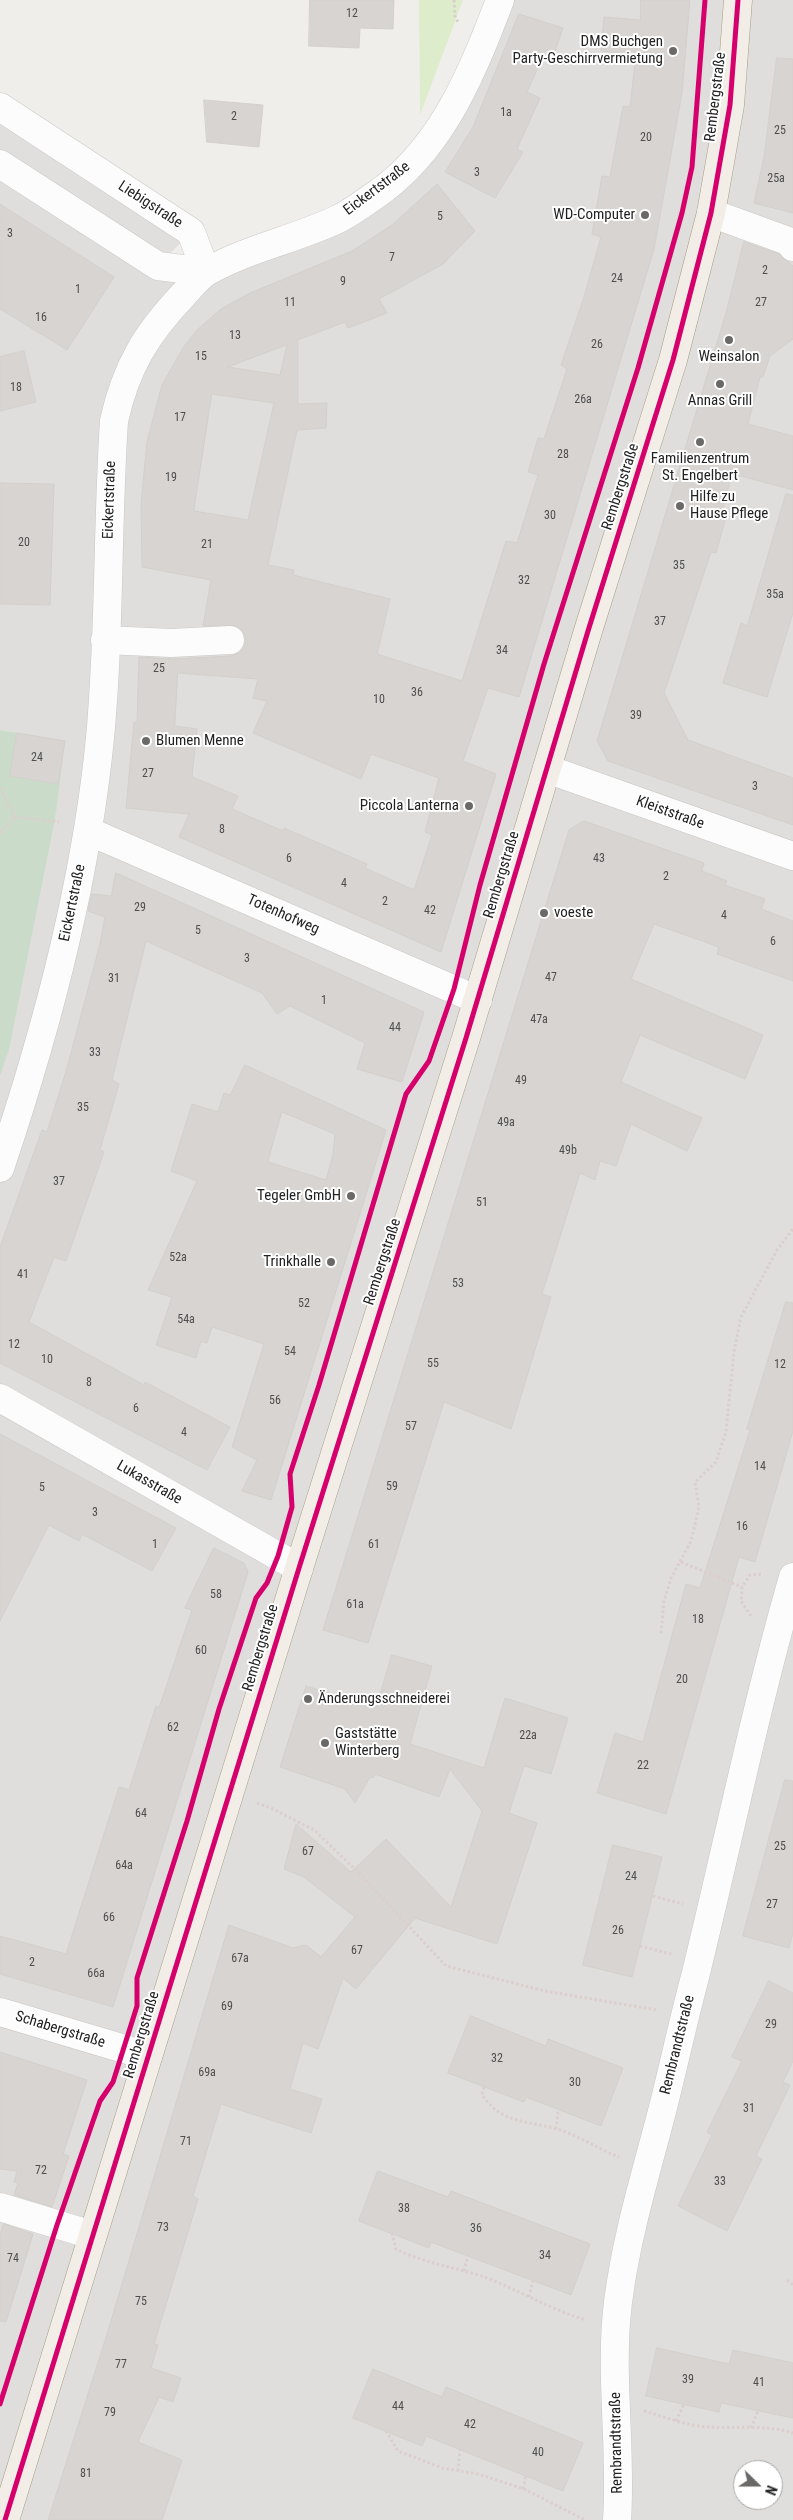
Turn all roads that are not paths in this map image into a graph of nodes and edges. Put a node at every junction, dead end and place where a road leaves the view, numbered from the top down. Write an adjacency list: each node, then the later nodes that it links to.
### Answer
1 (500, 0): 7 (street, Eickertstraße)
2 (738, 0): 5 (main road, Rembergstraße)
3 (0, 107): 7 (street, Liebigstraße)
4 (0, 164): 7 (street)
5 (711, 213): 6 (street); 10 (main road, Rembergstraße)
6 (793, 248)
7 (206, 272): 8 (street, Eickertstraße)
8 (105, 640): 9 (street); 11 (street, Eickertstraße)
9 (230, 640)
10 (547, 769): 12 (street, Kleiststraße); 13 (main road, Rembergstraße)
11 (88, 831): 13 (street, Totenhofweg); 14 (street, Eickertstraße)
12 (793, 856)
13 (478, 1000): 16 (main road, Rembergstraße)
14 (0, 1168)
15 (0, 1398): 16 (street, Lukasstraße)
16 (298, 1568): 19 (main road, Rembergstraße)
17 (793, 1577): 23 (street, Rembrandtstraße)
18 (0, 2012): 19 (street, Schabergstraße)
19 (148, 2056): 21 (main road, Rembergstraße)
20 (0, 2206): 21 (street)
21 (92, 2235): 22 (main road, Rembergstraße)
22 (5, 2520)
23 (617, 2520)

